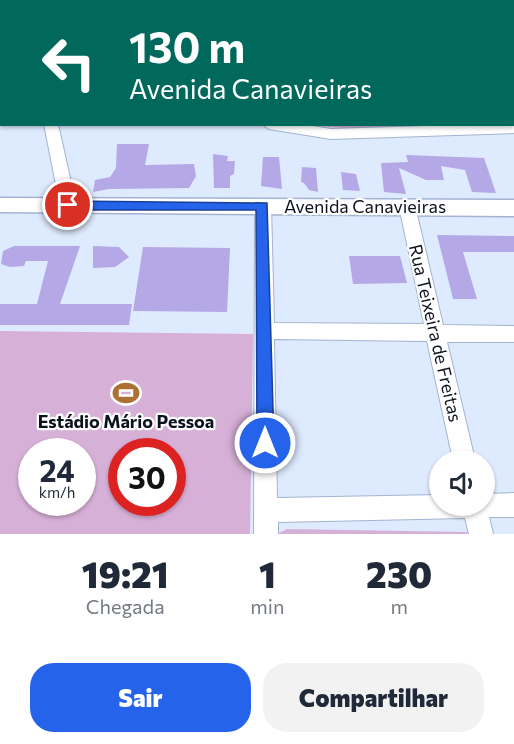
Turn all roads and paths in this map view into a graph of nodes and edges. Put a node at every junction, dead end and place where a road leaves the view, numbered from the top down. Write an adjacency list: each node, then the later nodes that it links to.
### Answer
1 (51, 126): 5 (street)
2 (281, 126): 3 (street)
3 (514, 128)
4 (0, 205): 5 (main road, Avenida Canavieiras)
5 (68, 205): 6 (main road, Avenida Canavieiras)
6 (263, 206): 7 (main road, Avenida Canavieiras); 9 (street)
7 (407, 206): 8 (main road, Avenida Canavieiras); 10 (street, Rua Teixeira de Freitas)
8 (514, 208)
9 (265, 331): 10 (street); 16 (street)
10 (437, 333): 11 (street); 12 (street, Rua Teixeira de Freitas)
11 (514, 333)
12 (462, 450)
13 (514, 505): 14 (street)
14 (495, 506)
15 (429, 508): 16 (street)
16 (265, 510): 18 (street)
17 (477, 516): 19 (street)
18 (266, 534)
19 (482, 534)

